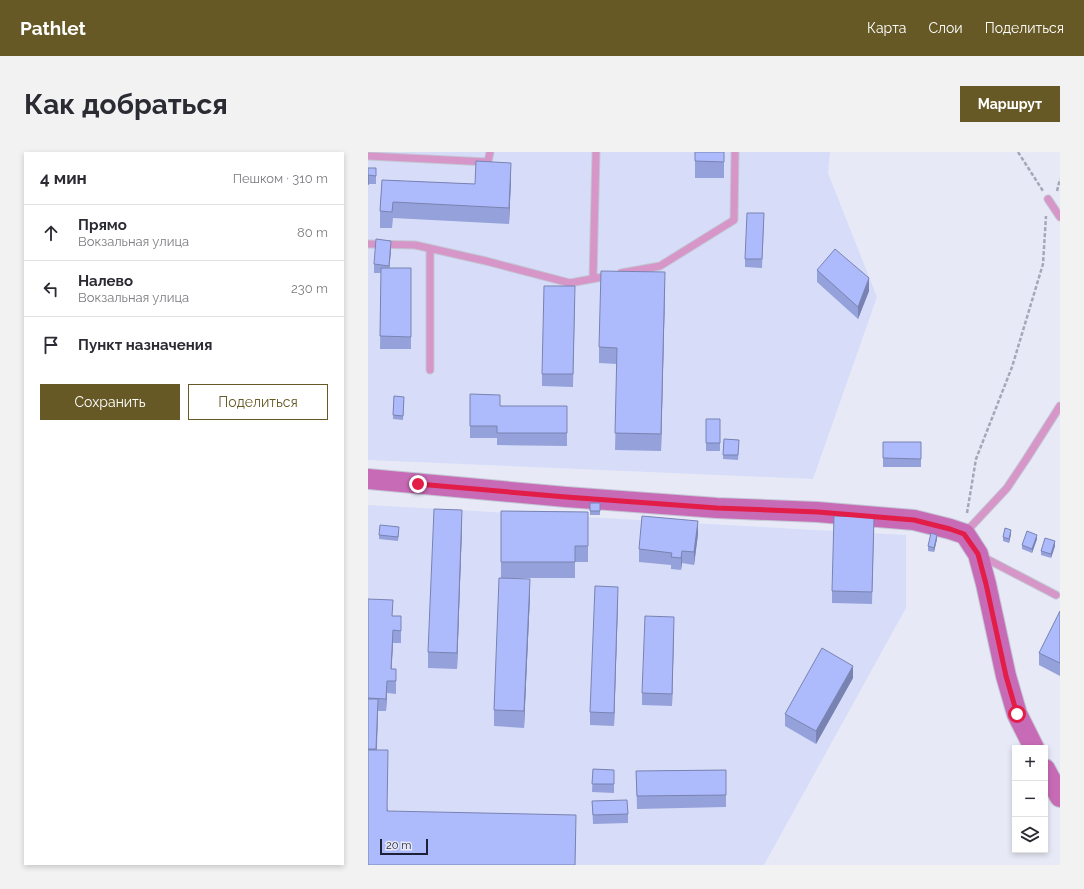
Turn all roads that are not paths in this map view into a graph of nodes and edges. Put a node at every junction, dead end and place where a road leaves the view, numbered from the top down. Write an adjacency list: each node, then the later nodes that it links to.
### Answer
1 (490, 152): 4 (lane)
2 (596, 152): 9 (lane)
3 (735, 152): 9 (lane)
4 (368, 156)
5 (1048, 199): 6 (lane)
6 (1060, 217)
7 (368, 244): 8 (lane)
8 (430, 249): 9 (lane); 10 (lane)
9 (593, 279)
10 (430, 370)
11 (1060, 406): 13 (lane)
12 (368, 479): 13 (street)
13 (964, 534): 14 (street)
14 (978, 554): 15 (lane); 16 (street)
15 (1056, 594)
16 (1032, 745)
17 (1048, 775): 18 (street)
18 (1060, 797)

